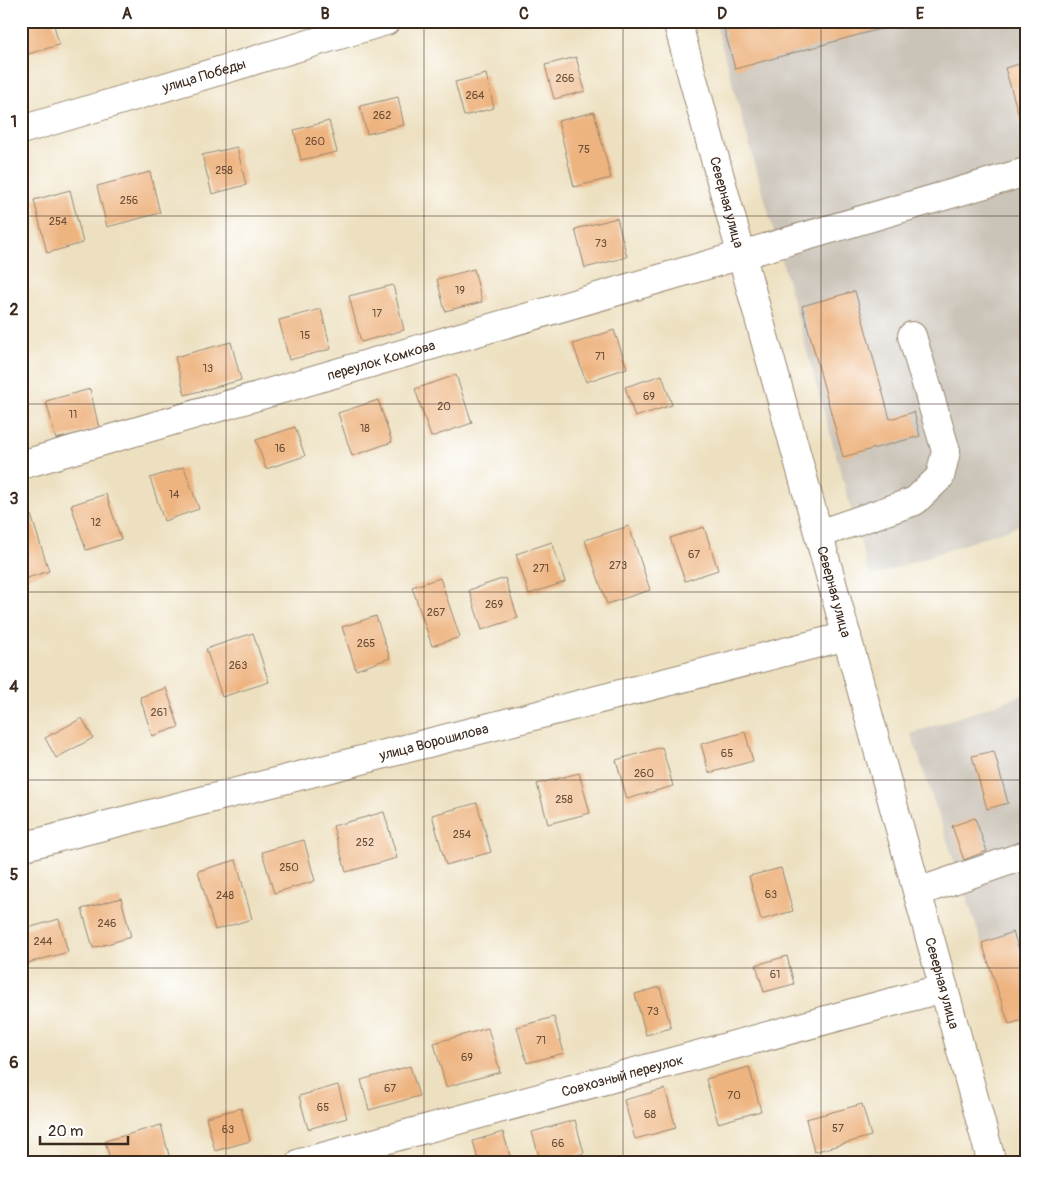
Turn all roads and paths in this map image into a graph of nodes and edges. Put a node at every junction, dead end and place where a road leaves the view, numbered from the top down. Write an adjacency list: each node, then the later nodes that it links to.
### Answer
1 (386, 21): 3 (street, улица Победы)
2 (677, 21): 5 (street, Северная улица)
3 (21, 130)
4 (1026, 172): 5 (street, переулок Комкова)
5 (742, 254): 7 (street, переулок Комкова); 8 (street, Северная улица)
6 (912, 336): 8 (street)
7 (21, 466)
8 (819, 534): 9 (street, Северная улица)
9 (847, 636): 10 (street, улица Ворошилова); 12 (street, Северная улица)
10 (21, 847)
11 (1026, 855): 12 (street)
12 (918, 892): 13 (street, Северная улица)
13 (944, 988): 14 (street, Совхозный переулок); 15 (street, Северная улица)
14 (300, 1163)
15 (992, 1163)

